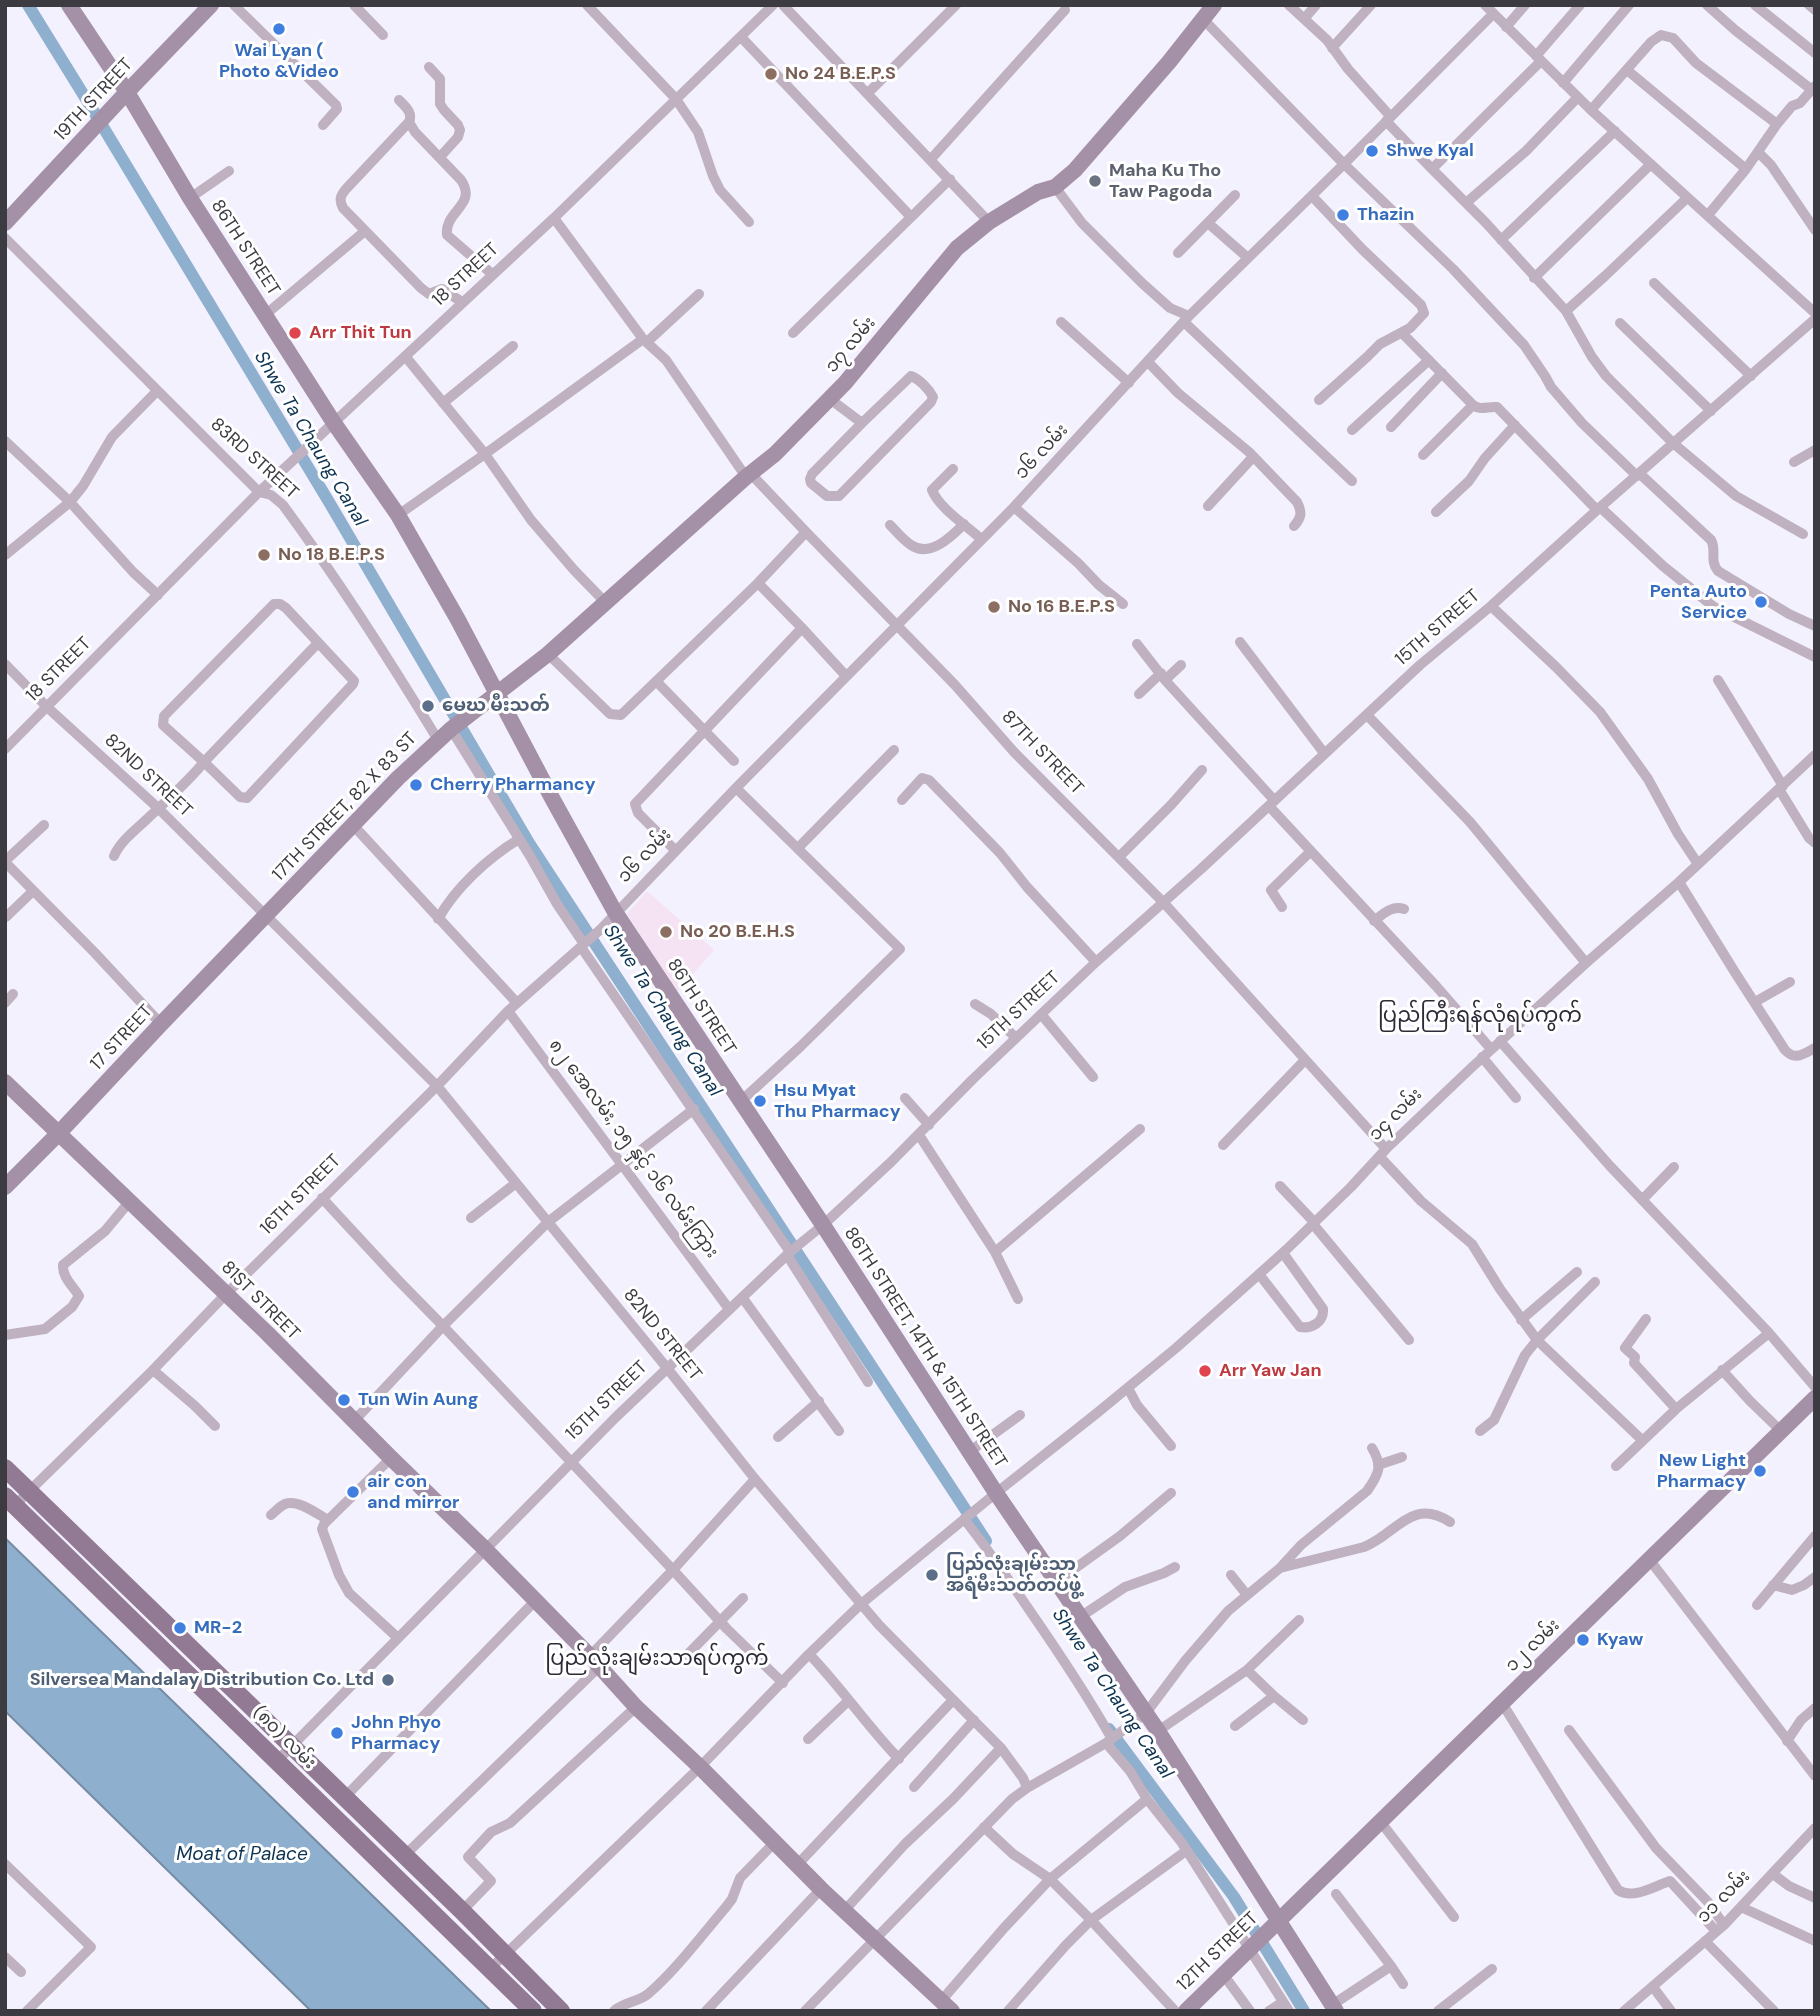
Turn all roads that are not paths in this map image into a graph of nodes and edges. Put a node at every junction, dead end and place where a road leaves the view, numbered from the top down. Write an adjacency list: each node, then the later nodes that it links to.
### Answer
1 (69, 5): 34 (street, 86TH STREET)
2 (234, 5): 43 (street)
3 (354, 5): 25 (street)
4 (587, 5): 37 (street)
5 (774, 5): 26 (street, 18 STREET)
6 (783, 5): 35 (street)
7 (956, 5): 35 (street)
8 (1214, 5): 23 (street, ၁၇ လမ်း)
9 (1289, 5): 22 (street)
10 (1316, 5): 22 (street)
11 (1371, 5): 27 (street)
12 (1525, 5): 24 (street)
13 (1580, 5): 29 (street)
14 (1629, 5): 32 (street)
15 (1707, 5): 33 (street)
16 (1755, 5): 28 (street)
17 (1809, 5): 21 (street)
18 (202, 8): 34 (street, 19TH STREET)
19 (1065, 10): 47 (street)
20 (1489, 10): 24 (street); 40 (street, ၁၆ လမ်း)
21 (1815, 10)
22 (1304, 19): 27 (street)
23 (1204, 20): 48 (street); 54 (street, ၁၇ လမ်း)
24 (1506, 27): 29 (street)
25 (383, 35)
26 (741, 37): 37 (street, 18 STREET); 61 (street)
27 (1332, 48): 40 (street)
28 (1815, 53)
29 (1538, 59): 32 (street); 50 (street)
30 (429, 67): 46 (street)
31 (1627, 70): 39 (street); 42 (street); 51 (street)
32 (1563, 83): 36 (street)
33 (1813, 88): 42 (street)
34 (127, 92): 57 (street, 86TH STREET); 65 (street, 19TH STREET)
35 (868, 93): 47 (street)
36 (1578, 97): 39 (street); 59 (street)
37 (676, 99): 62 (street, 18 STREET); 63 (street)
38 (399, 100): 41 (street)
39 (1591, 110): 44 (street)
40 (1388, 119): 48 (street, ၁၆ လမ်း); 50 (street)
41 (408, 122): 46 (street); 68 (street)
42 (1777, 124): 45 (street)
43 (323, 125)
44 (1615, 131): 49 (street); 70 (street)
45 (1758, 152): 51 (street); 67 (street)
46 (440, 157): 73 (street)
47 (931, 159): 53 (street)
48 (1344, 164): 56 (street, ၁၆ လမ်း); 114 (street)
49 (1651, 164): 58 (street); 74 (street)
50 (1432, 169): 59 (street)
51 (1746, 169): 60 (street)
52 (229, 171): 57 (street)
53 (950, 180): 61 (street); 64 (street)
54 (1055, 187): 64 (street, ၁၇ လမ်း); 81 (street)
55 (1235, 194): 66 (street)
56 (1312, 196): 72 (street, ၁၆ လမ်း); 86 (street)
57 (190, 198): 80 (street, 86TH STREET)
58 (1687, 198): 60 (street); 78 (street)
59 (1466, 203): 70 (street)
60 (1708, 215): 79 (street)
61 (911, 216): 85 (street)
62 (554, 218): 73 (street, 18 STREET); 87 (street, 87TH STREET)
63 (749, 222)
64 (989, 222): 96 (street, ၁၇ လမ်း)
65 (5, 223)
66 (1208, 223): 71 (street); 72 (street)
67 (1815, 230)
68 (365, 231): 77 (street); 80 (street)
69 (5, 237): 95 (street, 83RD STREET)
70 (1501, 240): 74 (street)
71 (1178, 253)
72 (1248, 258): 81 (street, ၁၆ လမ်း)
73 (492, 274): 77 (street, 18 STREET)
74 (1534, 278): 78 (street)
75 (1654, 283): 93 (street)
76 (699, 294): 87 (street)
77 (462, 302): 89 (street, 18 STREET)
78 (1566, 311): 107 (street)
79 (1815, 313)
80 (265, 315): 101 (street, 86TH STREET)
81 (1186, 319): 91 (street, ၁၆ လမ်း); 116 (street)
82 (1815, 319): 93 (street, 15TH STREET)
83 (1061, 322): 94 (street)
84 (1620, 323): 100 (street)
85 (793, 333)
86 (1402, 333): 90 (street); 97 (street)
87 (645, 341): 109 (street); 115 (street, 87TH STREET)
88 (513, 346): 98 (street)
89 (405, 356): 98 (street); 101 (street, 18 STREET)
90 (1429, 360): 92 (street); 105 (street)
91 (1148, 362): 94 (street, ၁၆ လမ်း); 111 (street)
92 (1442, 373): 99 (street); 104 (street)
93 (1751, 376): 100 (street, 15TH STREET)
94 (1129, 383): 120 (street, ၁၆ လမ်း)
95 (157, 391): 117 (street, 83RD STREET); 118 (street)
96 (830, 398): 102 (street); 115 (street, ၁၇ လမ်း)
97 (1319, 400)
98 (443, 403): 109 (street)
99 (1473, 405): 103 (street); 110 (street)
100 (1711, 411): 107 (street, 15TH STREET)
101 (334, 423): 117 (street, 18 STREET); 123 (street, 86TH STREET)
102 (862, 423): 102 (street)
103 (1515, 425): 121 (street); 122 (street)
104 (1391, 427)
105 (1352, 430)
106 (5, 441): 118 (street)
107 (1674, 443): 114 (street, 15TH STREET); 128 (street)
108 (1815, 450): 112 (street)
109 (485, 454): 123 (street); 133 (street)
110 (1423, 455)
111 (1253, 457): 119 (street); 126 (street)
112 (1794, 461)
113 (953, 469): 124 (street)
114 (1638, 475): 121 (street, 15TH STREET); 137 (street)
115 (749, 476): 127 (street, 87TH STREET); 133 (street, ၁၇ လမ်း)
116 (1352, 481)
117 (260, 492): 132 (street, 18 STREET); 157 (street, 83RD STREET)
118 (70, 502): 130 (street); 132 (street)
119 (1208, 506)
120 (1014, 507): 129 (street, ၁၆ လမ်း); 134 (street)
121 (1599, 508): 135 (street, 15TH STREET); 143 (street)
122 (1436, 512)
123 (398, 515): 150 (street, 86TH STREET)
124 (964, 524): 125 (street); 129 (street)
125 (890, 525)
126 (1294, 526)
127 (806, 533): 131 (street); 136 (street, 87TH STREET)
128 (1804, 534)
129 (981, 539): 136 (street, ၁၆ လမ်း)
130 (5, 555)
131 (758, 583): 138 (street); 149 (street)
132 (158, 595): 152 (street, 18 STREET)
133 (605, 602): 142 (street, ၁၇ လမ်း)
134 (1123, 604)
135 (1491, 606): 154 (street, 15TH STREET); 180 (street)
136 (897, 625): 146 (street, ၁၆ လမ်း); 178 (street, 87TH STREET)
137 (1815, 626)
138 (802, 628): 146 (street); 156 (street)
139 (1240, 642): 160 (street)
140 (317, 644): 163 (street); 163 (street); 163 (street)
141 (1137, 644): 147 (street)
142 (548, 654): 149 (street); 150 (street, ၁၇ လမ်း)
143 (1815, 657)
144 (5, 664): 152 (street, 82ND STREET)
145 (1181, 665): 147 (street)
146 (846, 676): 166 (street, ၁၆ လမ်း)
147 (1163, 677): 151 (street); 168 (street)
148 (1718, 680): 165 (street)
149 (656, 681): 156 (street)
150 (496, 694): 153 (street, ၁၇ လမ်း); 186 (street, 86TH STREET)
151 (1139, 694)
152 (47, 707): 158 (street, 18 STREET); 169 (street, 82ND STREET)
153 (479, 707): 155 (street, 17TH STREET, 82 X 83 ST)
154 (1367, 715): 160 (street, 15TH STREET); 193 (street)
155 (451, 728): 157 (street, 17TH STREET, 82 X 83 ST); 172 (street)
156 (704, 730): 162 (street); 175 (street)
157 (438, 740): 171 (street, 17TH STREET, 82 X 83 ST)
158 (5, 749)
159 (894, 750): 174 (street)
160 (1324, 753): 168 (street, 15TH STREET)
161 (1815, 755): 165 (street, ၁၄ လမ်း)
162 (734, 761)
163 (204, 762): 169 (street)
164 (1202, 770): 178 (street)
165 (1781, 787): 173 (street); 180 (street, ၁၄ လမ်း)
166 (736, 788): 174 (street); 175 (street, ၁၆ လမ်း)
167 (902, 800): 192 (street)
168 (1271, 803): 176 (street); 183 (street, 15TH STREET)
169 (158, 808): 177 (street); 187 (street, 82ND STREET)
170 (44, 825): 179 (street)
171 (353, 825): 187 (street, 17TH STREET, 82 X 83 ST); 189 (street, ၈၂ အေလမ်း, ၁၅ နှင့် ၁၆ လမ်းကြား)
172 (519, 839): 189 (street); 191 (street)
173 (1815, 843)
174 (798, 848): 210 (street)
175 (675, 850): 186 (street, ၁၆ လမ်း)
176 (1311, 851): 184 (street); 190 (street)
177 (114, 856)
178 (1119, 858): 183 (street, 87TH STREET)
179 (5, 861): 182 (street)
180 (1698, 864): 181 (street, ၁၄ လမ်း)
181 (1679, 882): 193 (street, ၁၄ လမ်း); 195 (street)
182 (33, 891): 188 (street); 199 (street)
183 (1164, 903): 192 (street, 15TH STREET); 204 (street, 87TH STREET)
184 (1282, 907)
185 (1404, 909): 190 (street)
186 (615, 912): 191 (street, 16TH STREET); 210 (street, 86TH STREET)
187 (267, 915): 199 (street, 17 STREET); 207 (street, 82ND STREET)
188 (6, 917)
189 (438, 919): 197 (street, ၈၂ အေလမ်း, ၁၅ နှင့် ၁၆ လမ်းကြား)
190 (1374, 921): 203 (street)
191 (584, 944): 197 (street, 16TH STREET); 211 (street)
192 (1096, 962): 198 (street, 15TH STREET)
193 (1586, 963): 201 (street, ၁၄ လမ်း)
194 (1790, 982): 195 (street)
195 (1755, 1002): 202 (street)
196 (975, 1004): 200 (street)
197 (513, 1007): 207 (street, 16TH STREET); 218 (street, ၈၂ အေလမ်း, ၁၅ နှင့် ၁၆ လမ်းကြား)
198 (1041, 1014): 200 (street, 15TH STREET); 205 (street)
199 (161, 1024): 214 (street, 17 STREET)
200 (1016, 1038): 212 (street, 15TH STREET)
201 (1500, 1041): 203 (street, ၁၄ လမ်း); 224 (street)
202 (1815, 1048)
203 (1487, 1053): 209 (street); 217 (street, ၁၄ လမ်း)
204 (1305, 1060): 216 (street); 217 (street, 87TH STREET)
205 (1093, 1077)
206 (5, 1082): 214 (street, 81ST STREET)
207 (437, 1086): 220 (street, 82ND STREET); 223 (street, 16TH STREET)
208 (905, 1098): 212 (street)
209 (1516, 1098)
210 (740, 1101): 229 (street, 86TH STREET)
211 (694, 1109): 218 (street); 230 (street)
212 (929, 1125): 215 (street, 15TH STREET)
213 (1140, 1129): 231 (street)
214 (58, 1134): 222 (street, 17 STREET); 225 (street, 81ST STREET)
215 (919, 1135): 229 (street, 15TH STREET); 231 (street)
216 (1223, 1145)
217 (1383, 1153): 228 (street, ၁၄ လမ်း); 241 (street, 87TH STREET)
218 (622, 1164): 227 (street); 239 (street, ၈၂ အေလမ်း, ၁၅ နှင့် ၁၆ လမ်းကြား)
219 (1674, 1167): 224 (street)
220 (516, 1183): 226 (street); 227 (street, 82ND STREET)
221 (1280, 1186): 228 (street)
222 (5, 1187)
223 (322, 1198): 236 (street, 16TH STREET); 242 (street)
224 (1642, 1200): 243 (street)
225 (130, 1201): 236 (street, 81ST STREET); 244 (street)
226 (471, 1218)
227 (548, 1222): 242 (street); 247 (street, 82ND STREET)
228 (1313, 1223): 232 (street, ၁၄ လမ်း); 245 (street)
229 (823, 1225): 230 (street, 15TH STREET); 266 (street, 86TH STREET, 14TH & 15TH STREET)
230 (790, 1252): 237 (street, 15TH STREET); 250 (street)
231 (995, 1252): 238 (street)
232 (1283, 1253): 234 (street, ၁၄ လမ်း); 234 (street)
233 (1577, 1272): 241 (street)
234 (1259, 1274): 252 (street, ၁၄ လမ်း)
235 (1595, 1282): 246 (street)
236 (226, 1294): 248 (street, 16TH STREET); 257 (street, 81ST STREET)
237 (742, 1297): 239 (street, 15TH STREET); 254 (street)
238 (1018, 1299)
239 (729, 1309): 247 (street, 15TH STREET)
240 (1646, 1319): 255 (street)
241 (1521, 1320): 246 (street, 87TH STREET)
242 (443, 1326): 257 (street); 269 (street)
243 (1769, 1333): 249 (street); 251 (street)
244 (5, 1335)
245 (1409, 1340)
246 (1536, 1340): 260 (street); 263 (street, 87TH STREET)
247 (667, 1368): 269 (street, 15TH STREET); 273 (street, 82ND STREET)
248 (153, 1370): 258 (street); 274 (street, 16TH STREET)
249 (1723, 1370): 255 (street); 261 (street)
250 (867, 1381)
251 (1815, 1387)
252 (1128, 1388): 264 (street); 275 (street, ၁၄ လမ်း)
253 (1815, 1398): 261 (street, ၁၂ လမ်း)
254 (818, 1401): 259 (street); 262 (street)
255 (1676, 1409): 263 (street)
256 (1020, 1415): 266 (street)
257 (354, 1421): 267 (street, 81ST STREET)
258 (215, 1426)
259 (839, 1430)
260 (1480, 1431)
261 (1781, 1431): 284 (street, ၁၂ လမ်း)
262 (778, 1437)
263 (1642, 1440): 271 (street)
264 (1171, 1446)
265 (1372, 1448): 270 (street)
266 (969, 1451): 275 (street, 86TH STREET, 14TH & 15TH STREET)
267 (391, 1458): 280 (street); 283 (street, 81ST STREET)
268 (1402, 1458): 270 (street)
269 (570, 1462): 283 (street, 15TH STREET); 287 (street)
270 (1378, 1465): 286 (street)
271 (1616, 1466)
272 (5, 1468): 274 (main road, (၈၀) လမ်း)
273 (755, 1479): 287 (street); 295 (street, 82ND STREET)
274 (29, 1490): 277 (street, 16TH STREET); 321 (main road, (၈၀) လမ်း)
275 (996, 1493): 279 (street, ၁၄ လမ်း); 290 (street, 86TH STREET, 14TH & 15TH STREET)
276 (1171, 1493): 290 (street)
277 (10, 1500): 324 (main road, (၈၀) လမ်း)
278 (271, 1515): 280 (street)
279 (964, 1519): 295 (street, ၁၄ လမ်း); 319 (street)
280 (328, 1520): 300 (street)
281 (1450, 1522): 286 (street)
282 (1815, 1536): 291 (street)
283 (485, 1549): 294 (street, 81ST STREET); 300 (street, 15TH STREET)
284 (1650, 1559): 309 (street, ၁၂ လမ်း); 320 (street)
285 (1175, 1567): 297 (street)
286 (1280, 1568): 292 (street)
287 (673, 1570): 299 (street); 303 (street)
288 (1231, 1575): 292 (street)
289 (1815, 1577): 291 (street)
290 (1056, 1582): 297 (street, 86TH STREET, 14TH & 15TH STREET)
291 (1773, 1585): 296 (street)
292 (1247, 1595): 312 (street)
293 (743, 1598): 299 (street)
294 (535, 1601): 303 (street, 81ST STREET); 329 (street)
295 (861, 1604): 301 (street, ၁၄ လမ်း); 307 (street, 82ND STREET)
296 (1757, 1605)
297 (1080, 1617): 312 (street, 86TH STREET, 14TH & 15TH STREET)
298 (1299, 1620): 304 (street)
299 (720, 1623): 302 (street); 305 (street)
300 (398, 1638): 321 (street, 15TH STREET)
301 (809, 1654): 305 (street, ၁၄ လမ်း); 308 (street)
302 (687, 1656)
303 (595, 1661): 310 (street, 81ST STREET); 336 (street)
304 (1247, 1670): 306 (street); 317 (street)
305 (783, 1683): 325 (street, ၁၄ လမ်း)
306 (1274, 1696): 314 (street); 315 (street)
307 (953, 1700): 313 (street, 82ND STREET); 323 (street)
308 (848, 1701): 318 (street); 323 (street)
309 (1502, 1703): 331 (street, ၁၂ လမ်း); 342 (street)
310 (636, 1707): 325 (street, 81ST STREET); 347 (street)
311 (1815, 1708): 320 (street)
312 (1146, 1713): 317 (street, 86TH STREET, 14TH & 15TH STREET); 319 (street)
313 (974, 1720): 322 (street, 82ND STREET); 327 (street)
314 (1303, 1720)
315 (1235, 1726)
316 (1569, 1730): 339 (street)
317 (1158, 1731): 351 (street, 86TH STREET, 14TH & 15TH STREET)
318 (808, 1740)
319 (1109, 1741): 328 (street); 330 (street)
320 (1787, 1741): 326 (street)
321 (292, 1746): 324 (street, 15TH STREET); 329 (main road, (၈၀) လမ်း)
322 (1001, 1748): 328 (street, 82ND STREET); 348 (street)
323 (899, 1759): 338 (street)
324 (277, 1761): 360 (main road, (၈၀) လမ်း)
325 (700, 1767): 334 (street, 81ST STREET); 357 (street, ၁၄ လမ်း)
326 (1815, 1776)
327 (914, 1787)
328 (1027, 1787): 332 (street)
329 (344, 1798): 336 (main road, (၈၀) လမ်း)
330 (1147, 1799): 335 (street); 341 (street)
331 (1380, 1821): 349 (street); 351 (street, ၁၂ လမ်း)
332 (984, 1827): 341 (street); 353 (street)
333 (1815, 1828): 340 (street, ၁၁ လမ်း)
334 (775, 1842): 338 (street, 81ST STREET); 372 (street)
335 (1186, 1851): 350 (street); 354 (street)
336 (404, 1856): 347 (main road, (၈၀) လမ်း)
337 (5, 1864): 369 (street)
338 (798, 1864): 343 (street, 81ST STREET)
339 (1677, 1871): 342 (street); 352 (street)
340 (1773, 1874): 345 (street); 346 (street, ၁၁ လမ်း)
341 (1050, 1880): 350 (street); 366 (street)
342 (1670, 1881): 352 (street)
343 (821, 1889): 348 (street, 81ST STREET); 373 (street)
344 (1336, 1894): 359 (street)
345 (1815, 1898)
346 (1741, 1907): 352 (street, ၁၁ လမ်း); 356 (street)
347 (462, 1911): 357 (main road, (၈၀) လမ်း)
348 (844, 1911): 353 (street, 81ST STREET)
349 (1454, 1917)
350 (1091, 1920): 375 (street); 376 (street)
351 (1278, 1921): 354 (street, 12TH STREET); 368 (street)
352 (1720, 1928): 355 (street, ၁၁ လမ်း)
353 (874, 1940): 366 (street, 81ST STREET); 374 (street)
354 (1256, 1941): 363 (street, 12TH STREET); 367 (street)
355 (1705, 1941): 365 (street, ၁၁ လမ်း); 383 (street)
356 (1815, 1941)
357 (504, 1955): 360 (street, ၁၄ လမ်း); 371 (main road, (၈၀) လမ်း)
358 (5, 1957): 362 (street)
359 (1391, 1966): 364 (street); 368 (street)
360 (490, 1969): 370 (main road, (၈၀) လမ်း)
361 (1492, 1969): 380 (street)
362 (21, 1972)
363 (1223, 1974): 377 (street, 12TH STREET); 378 (street)
364 (1403, 1984)
365 (1653, 1987): 381 (street, ၁၁ လမ်း); 382 (street)
366 (946, 2006)
367 (1286, 2007): 379 (street)
368 (1334, 2008)
369 (27, 2011)
370 (533, 2011)
371 (561, 2011)
372 (614, 2011)
373 (706, 2011)
374 (805, 2011)
375 (1008, 2011)
376 (1175, 2011)
377 (1186, 2011)
378 (1250, 2011)
379 (1269, 2011)
380 (1438, 2011)
381 (1624, 2011)
382 (1671, 2011)
383 (1774, 2011)

